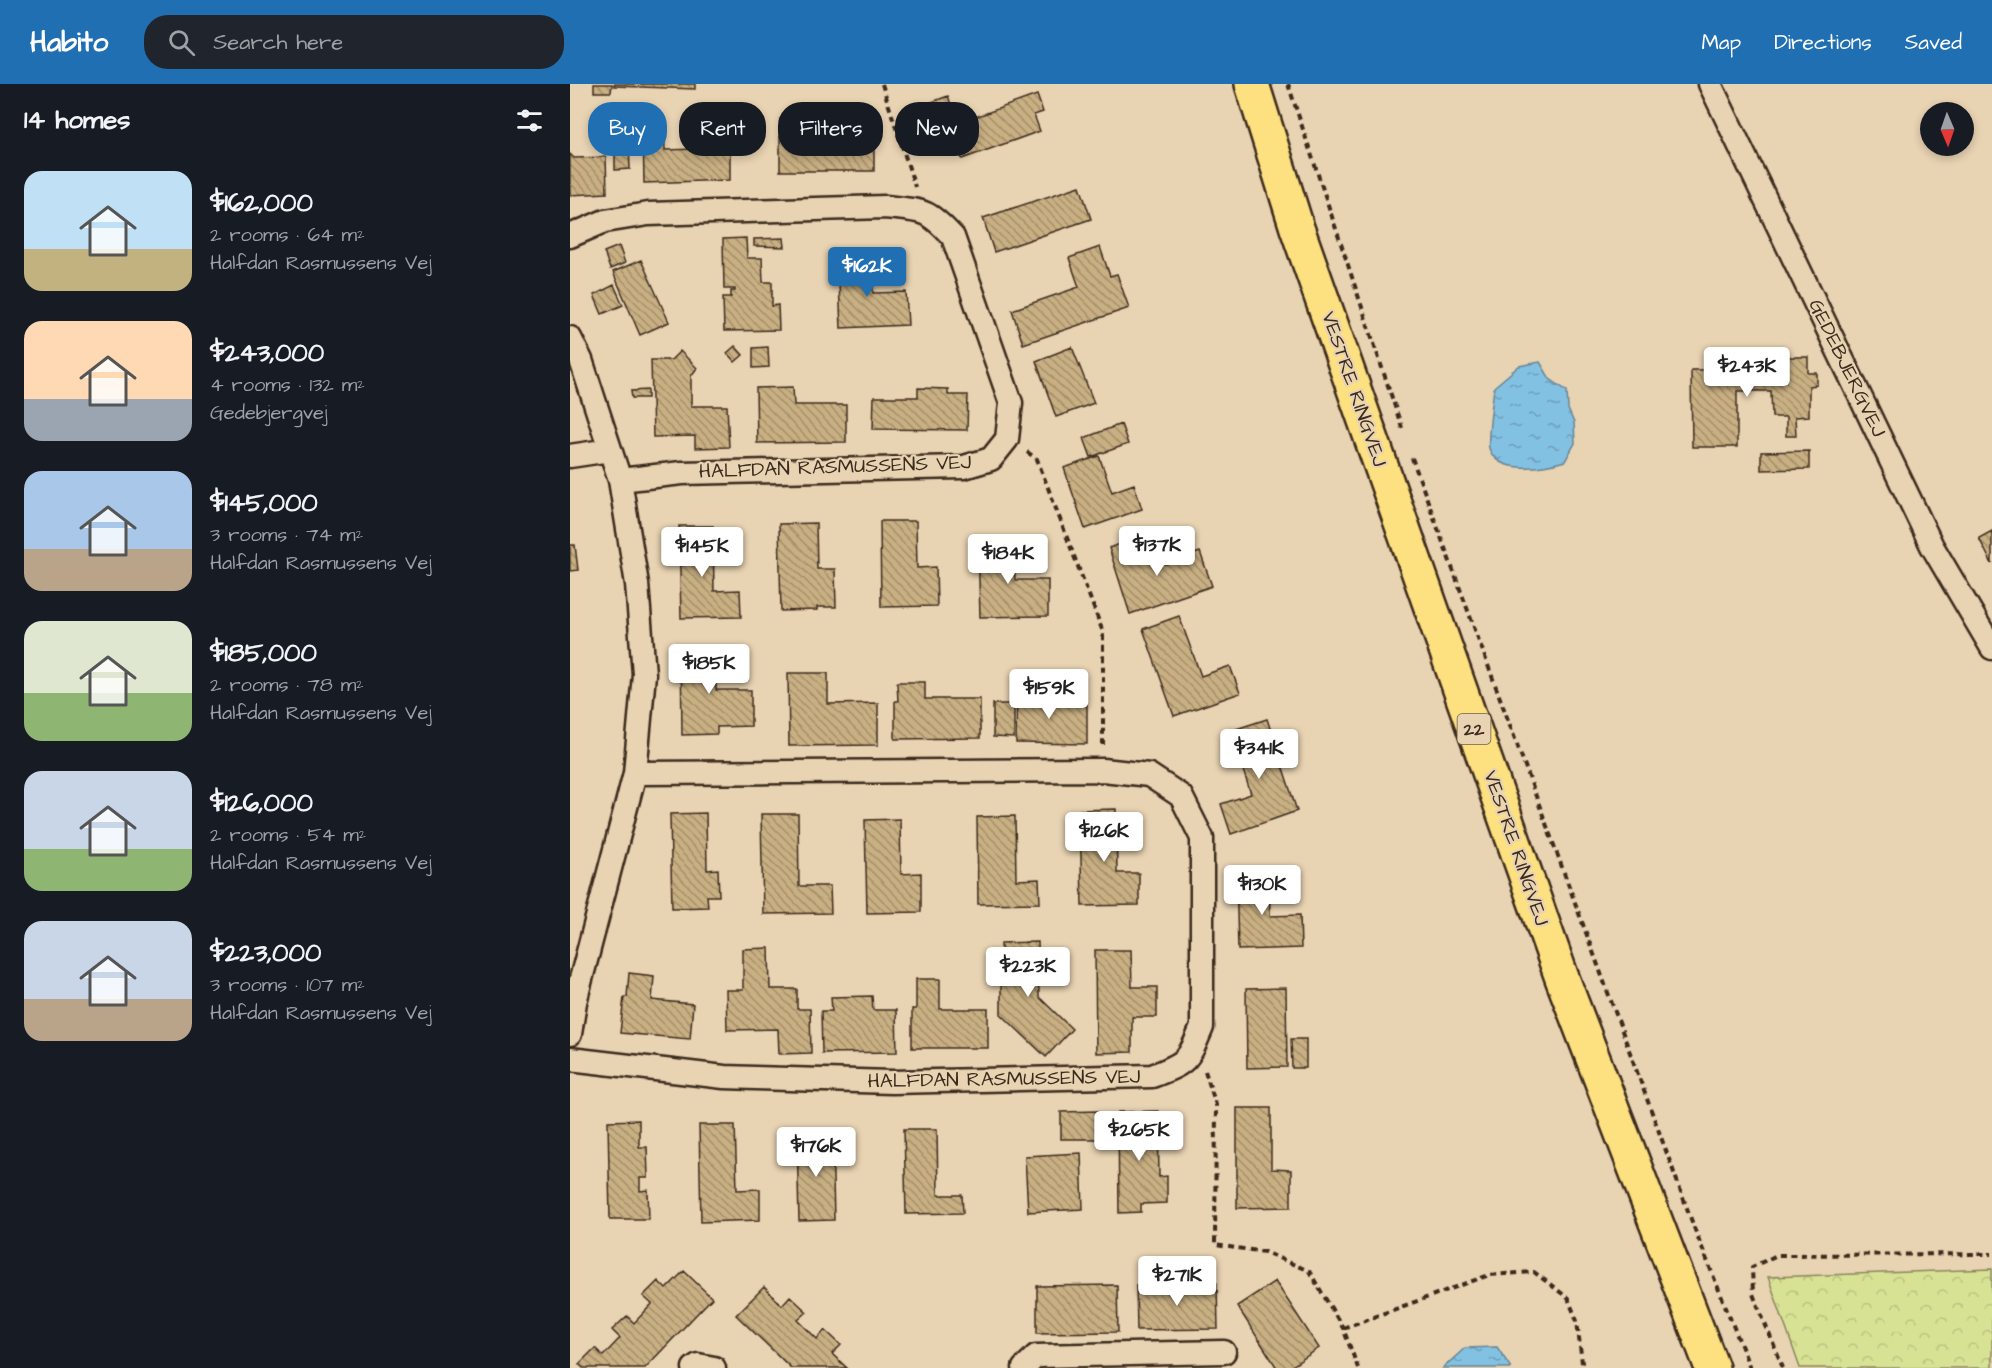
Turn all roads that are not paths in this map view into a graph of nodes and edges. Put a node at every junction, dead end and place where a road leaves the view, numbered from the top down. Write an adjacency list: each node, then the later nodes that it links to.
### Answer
1 (1252, 84): 16 (main road, VESTRE RINGVEJ / 22)
2 (1710, 84): 8 (street, GEDEBJERGVEJ)
3 (570, 236): 7 (street, HALFDAN RASMUSSENS VEJ)
4 (570, 338): 5 (street)
5 (610, 450): 6 (street); 7 (street)
6 (570, 456)
7 (620, 480): 9 (street)
8 (1992, 648)
9 (635, 773): 10 (street); 11 (street, HALFDAN RASMUSSENS VEJ)
10 (570, 1034)
11 (570, 1059)
12 (1224, 1352): 15 (street)
13 (694, 1368): 14 (street)
14 (714, 1368)
15 (1024, 1368)
16 (1712, 1368)

